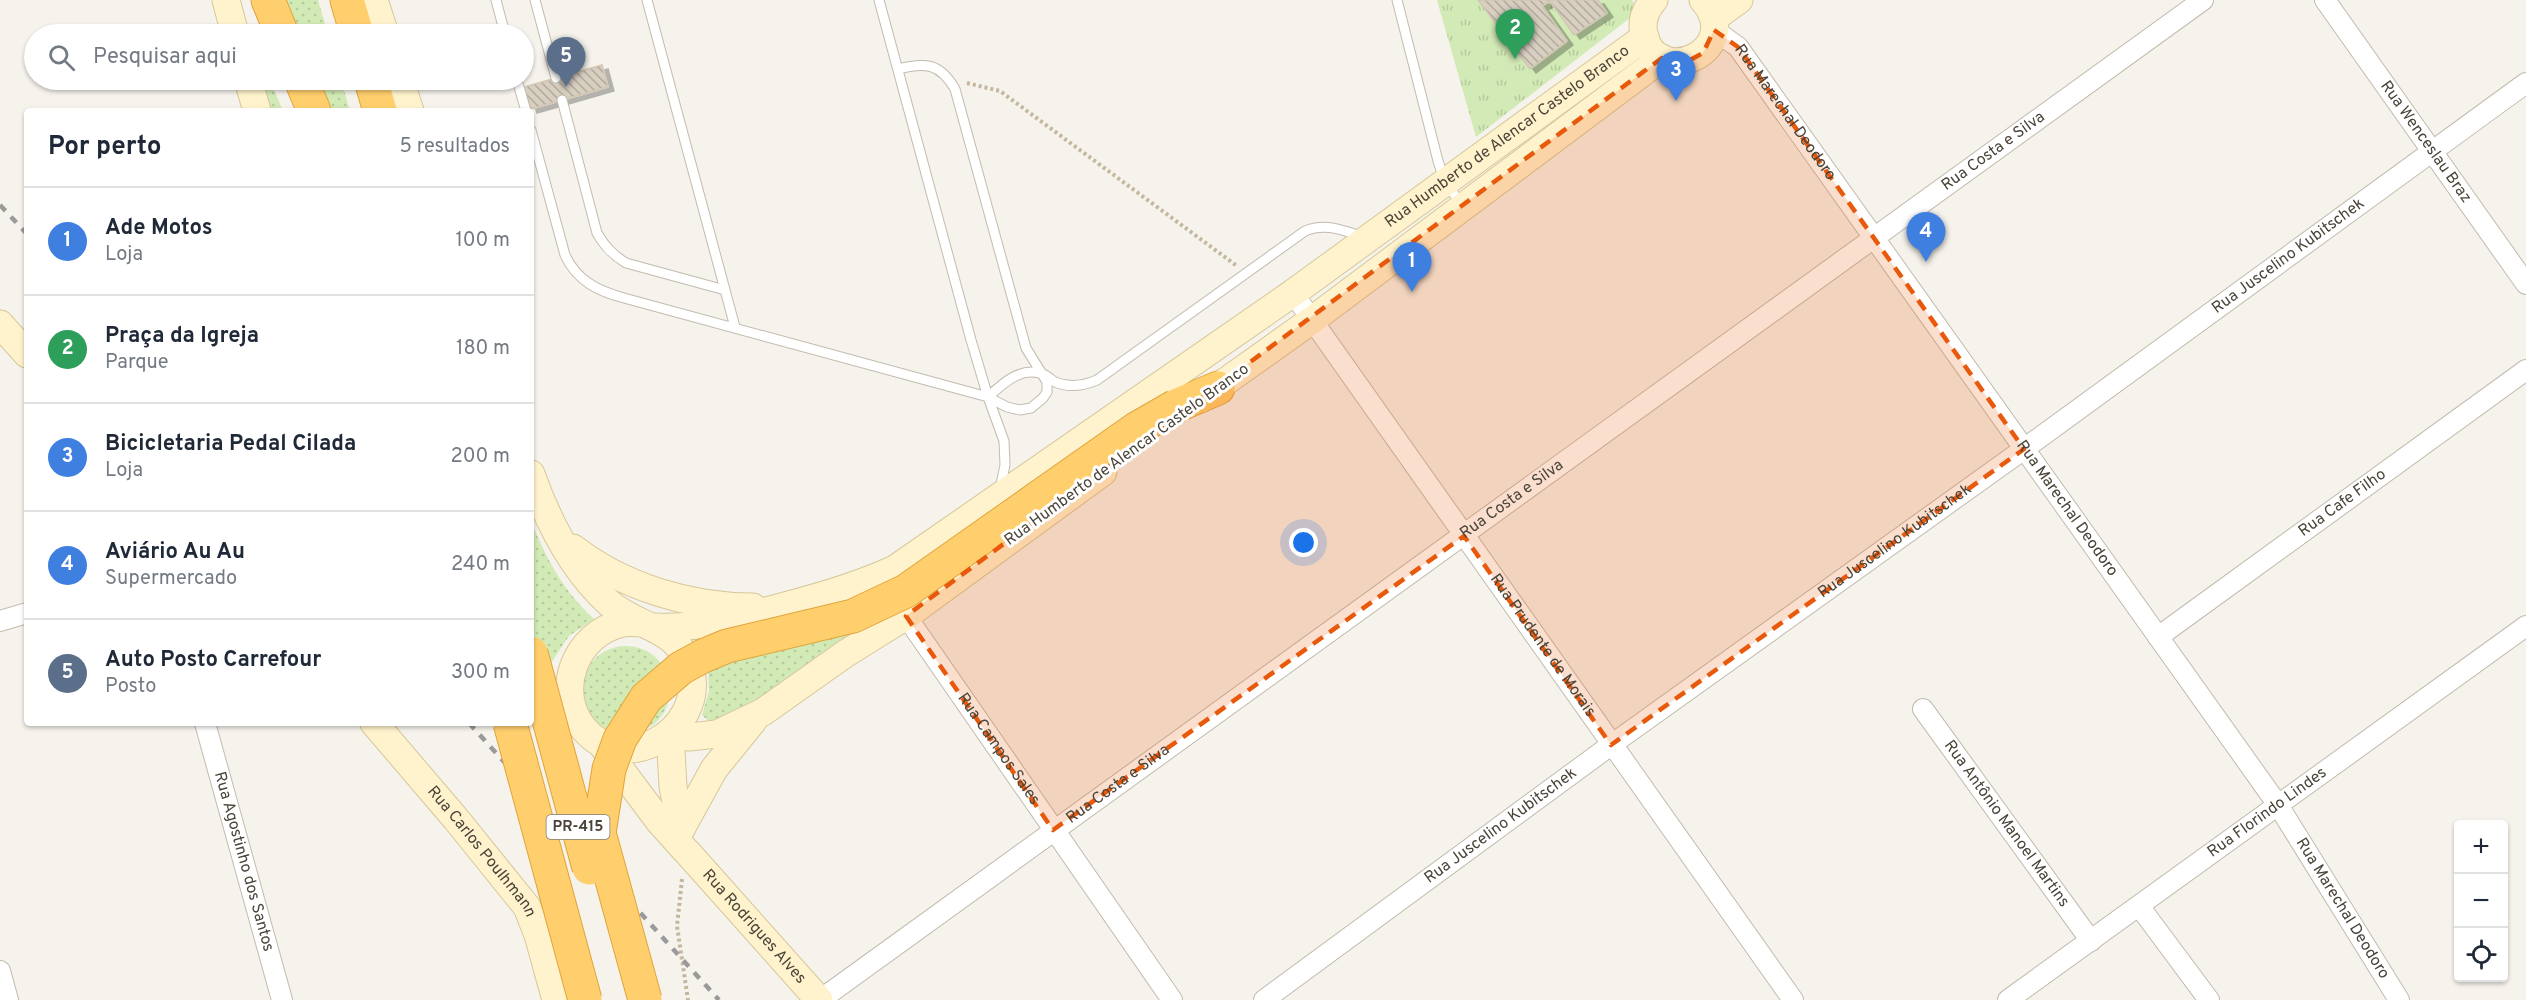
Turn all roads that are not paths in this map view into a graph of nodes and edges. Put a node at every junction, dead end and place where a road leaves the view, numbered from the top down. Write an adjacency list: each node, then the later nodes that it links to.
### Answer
1 (226, 0): 15 (main road)
2 (268, 0): 16 (highway)
3 (347, 0): 17 (highway)
4 (374, 0): 18 (main road)
5 (496, 0): 19 (lane)
6 (535, 0): 23 (lane)
7 (647, 0): 43 (lane)
8 (879, 0): 22 (lane)
9 (1397, 0): 38 (lane)
10 (1739, 0): 14 (main road)
11 (2203, 0): 41 (street, Rua Costa e Silva)
12 (2325, 0): 37 (street, Rua Wenceslau Braz)
13 (1647, 3): 20 (main road)
14 (1710, 16): 21 (main road); 41 (street, Rua Marechal Deodoro)
15 (232, 24)
16 (278, 24)
17 (354, 24)
18 (382, 24)
19 (502, 24)
20 (1645, 38): 21 (main road); 38 (main road, Rua Humberto de Alencar Castelo Branco)
21 (1662, 58): 39 (main road, Rua Humberto de Alencar Castelo Branco)
22 (898, 69): 50 (lane); 52 (lane)
23 (556, 78)
24 (2526, 83): 37 (street, Rua Juscelino Kubitschek)
25 (251, 90): 31 (main road)
26 (305, 90): 32 (highway)
27 (373, 90): 33 (highway)
28 (403, 90): 34 (main road)
29 (520, 90): 35 (lane)
30 (562, 100): 43 (lane)
31 (256, 108)
32 (313, 108)
33 (379, 108)
34 (409, 108)
35 (525, 108)
36 (534, 141): 47 (lane)
37 (2432, 151): 42 (street, Rua Wenceslau Braz); 53 (street, Rua Juscelino Kubitschek)
38 (1445, 182): 39 (lane); 40 (main road, Rua Humberto de Alencar Castelo Branco)
39 (1464, 207): 45 (main road, Rua Humberto de Alencar Castelo Branco)
40 (1368, 238): 44 (main road, Rua Humberto de Alencar Castelo Branco); 50 (lane)
41 (1875, 238): 53 (street, Rua Marechal Deodoro); 57 (street, Rua Costa e Silva)
42 (2526, 284)
43 (725, 290): 47 (lane)
44 (1293, 293): 45 (street, Rua Prudente de Morais); 55 (main road, Rua Humberto de Alencar Castelo Branco)
45 (1312, 320): 51 (main road, Rua Humberto de Alencar Castelo Branco); 57 (street, Rua Prudente de Morais)
46 (0, 324): 48 (main road)
47 (735, 327): 52 (lane)
48 (24, 351)
49 (2526, 370): 64 (street, Rua Cafe Filho)
50 (1043, 374): 52 (lane); 52 (lane)
51 (1218, 388): 60 (main road, Rua Humberto de Alencar Castelo Branco); 87 (highway, bridge)
52 (987, 397): 55 (lane)
53 (2024, 449): 64 (street, Rua Marechal Deodoro); 75 (street, Rua Juscelino Kubitschek)
54 (534, 481): 56 (main road)
55 (998, 497): 58 (main road, Rua Humberto de Alencar Castelo Branco)
56 (559, 535): 58 (main road); 62 (main road)
57 (1464, 536): 75 (street, Rua Prudente de Morais); 77 (street, Rua Costa e Silva)
58 (780, 607): 62 (main road, Rua Humberto de Alencar Castelo Branco)
59 (24, 615): 61 (street)
60 (906, 616): 69 (main road, Rua Humberto de Alencar Castelo Branco); 77 (street, Rua Campos Sales)
61 (0, 621)
62 (648, 625): 67 (main road); 73 (main road)
63 (2526, 626): 76 (street, Rua Florindo Lindes)
64 (2158, 637): 76 (street, Rua Marechal Deodoro)
65 (534, 664): 86 (highway, PR-415, bridge)
66 (534, 672): 67 (main road)
67 (571, 708): 74 (main road)
68 (1923, 709): 80 (street, Rua Antônio Manoel Martins)
69 (762, 711): 73 (main road, Rua Humberto de Alencar Castelo Branco); 78 (main road)
70 (206, 726): 83 (street, Rua Agostinho dos Santos)
71 (377, 726): 84 (main road, Rua Carlos Poulhmann)
72 (511, 726): 85 (highway, PR-415, bridge)
73 (670, 733): 74 (main road); 78 (main road)
74 (601, 742): 78 (main road, Rua Rodrigues Alves)
75 (1611, 745): 90 (street, Rua Juscelino Kubitschek); 91 (street, Rua Prudente de Morais)
76 (2278, 805): 79 (street, Rua Florindo Lindes); 94 (street, Rua Marechal Deodoro)
77 (1053, 830): 88 (street, Rua Costa e Silva); 89 (street, Rua Campos Sales)
78 (685, 844): 88 (main road, Rua Rodrigues Alves)
79 (2139, 906): 80 (street, Rua Florindo Lindes); 93 (street)
80 (2091, 941): 92 (street, Rua Florindo Lindes)
81 (0, 971): 82 (street)
82 (8, 1000)
83 (282, 1000)
84 (556, 1000)
85 (585, 1000)
86 (625, 1000)
87 (645, 1000)
88 (819, 1000)
89 (1172, 1000)
90 (1264, 1000)
91 (1793, 1000)
92 (2008, 1000)
93 (2209, 1000)
94 (2400, 1000)

